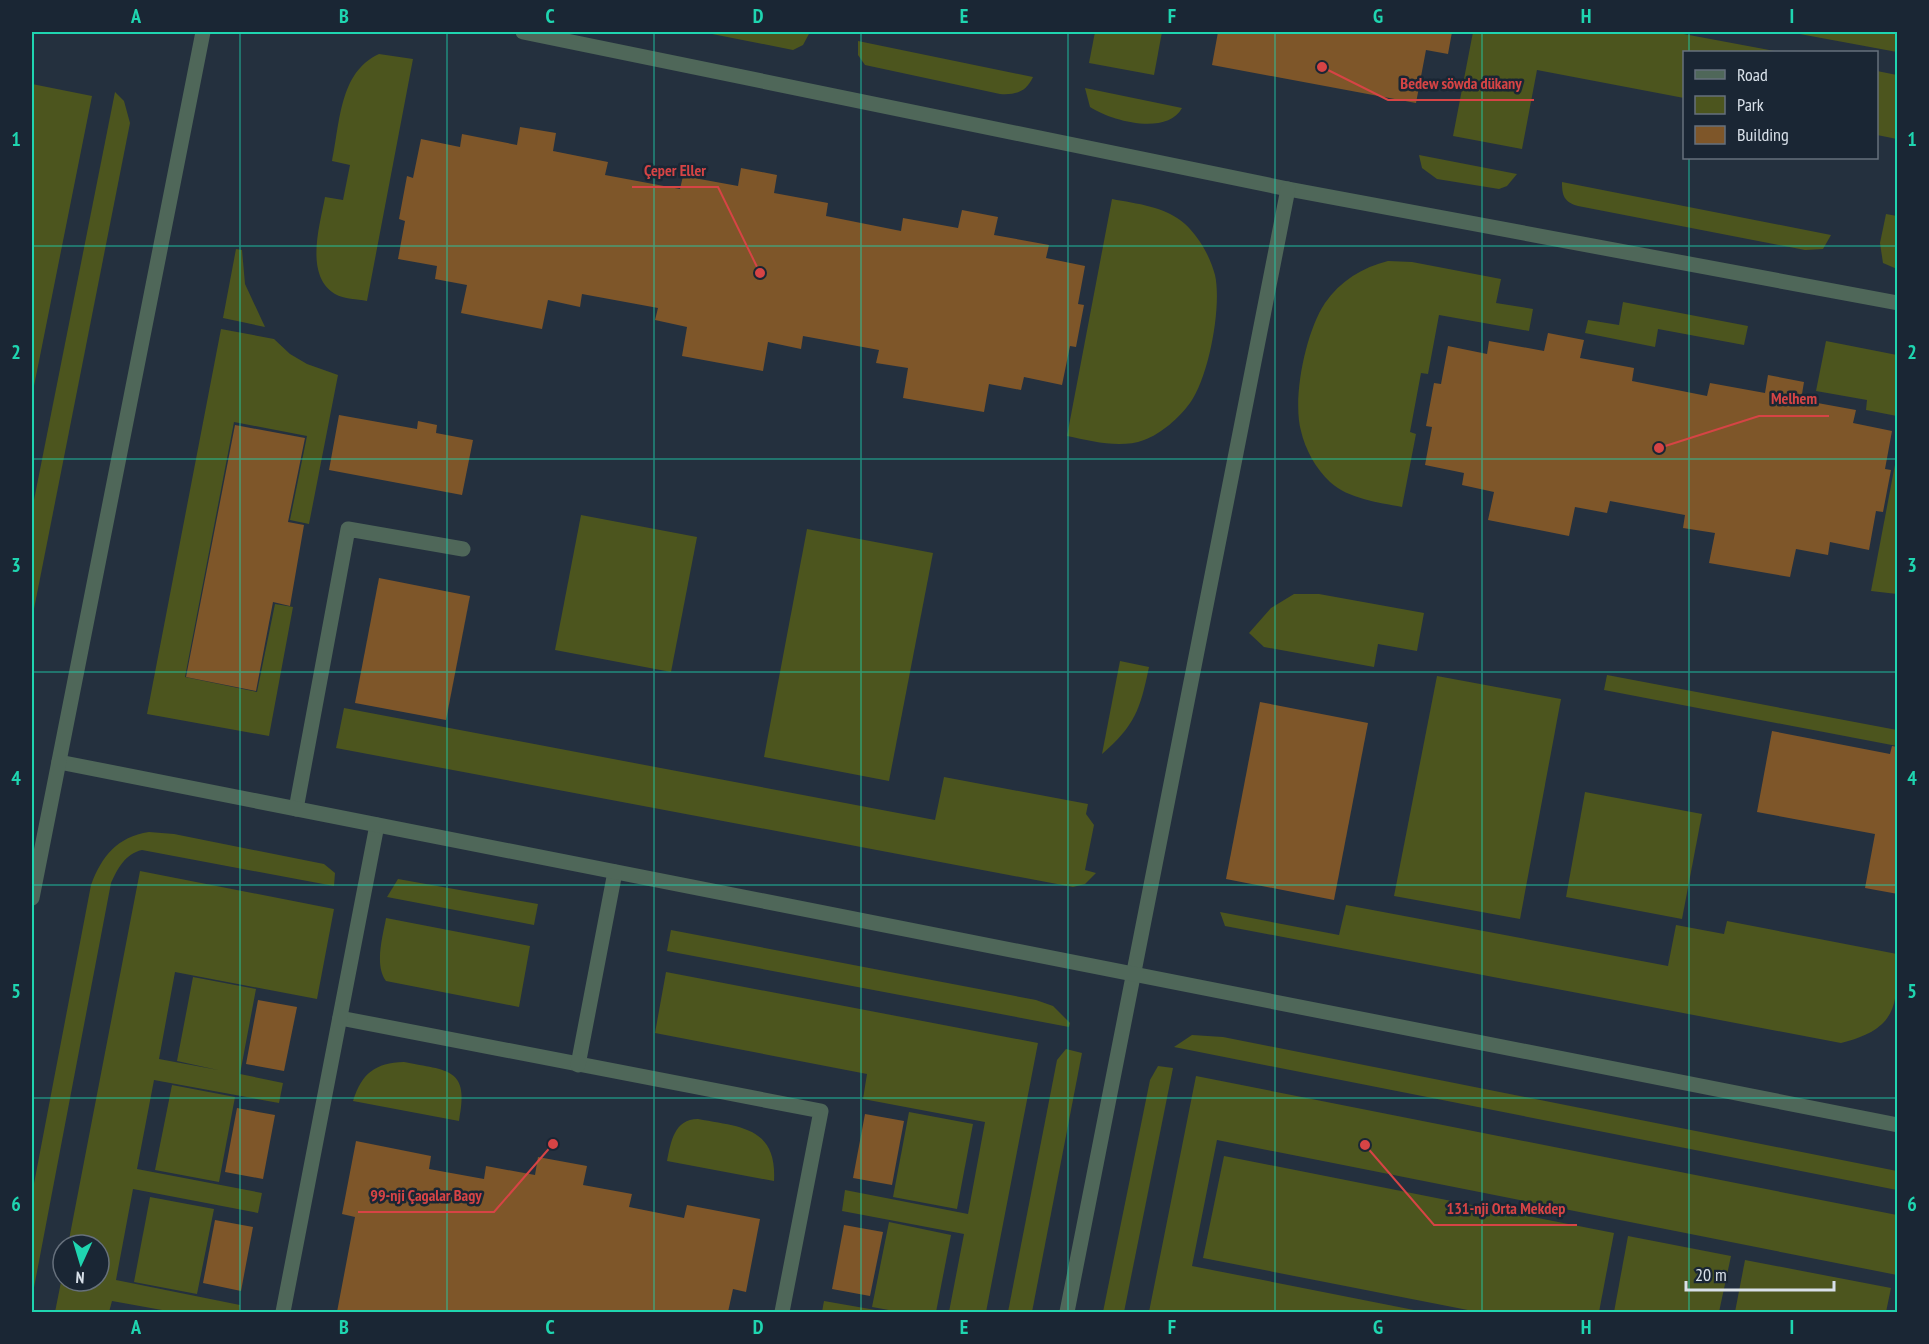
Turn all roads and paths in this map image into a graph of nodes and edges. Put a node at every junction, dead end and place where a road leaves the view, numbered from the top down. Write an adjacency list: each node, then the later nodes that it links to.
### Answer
1 (203, 32): 6 (street)
2 (523, 32): 3 (street)
3 (1288, 189): 4 (street); 11 (street)
4 (1898, 303)
5 (463, 549): 7 (street)
6 (59, 762): 7 (street); 10 (street)
7 (296, 809): 8 (street)
8 (376, 825): 9 (street); 12 (street)
9 (615, 872): 11 (street); 13 (street)
10 (32, 898)
11 (1135, 975): 14 (street); 17 (street)
12 (340, 1018): 13 (street); 15 (street)
13 (578, 1065): 16 (street)
14 (1898, 1125)
15 (283, 1312)
16 (782, 1312)
17 (1067, 1312)

